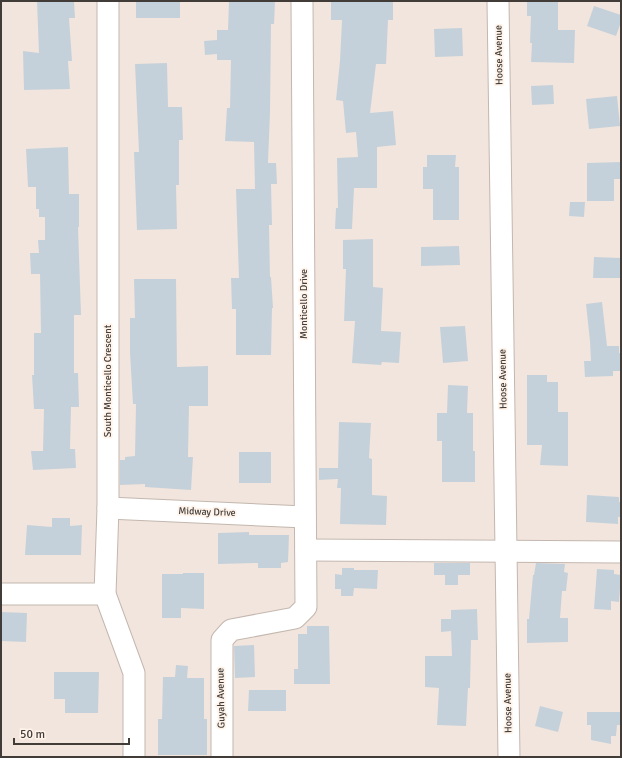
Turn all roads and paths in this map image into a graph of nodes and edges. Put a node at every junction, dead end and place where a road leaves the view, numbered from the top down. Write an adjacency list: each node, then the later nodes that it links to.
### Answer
1 (108, 1): 4 (street, South Monticello Crescent)
2 (302, 1): 5 (street, Monticello Drive)
3 (498, 1): 7 (street, Hoose Avenue)
4 (108, 508): 5 (street, Midway Drive); 10 (street, South Monticello Crescent)
5 (305, 517): 6 (street, Monticello Drive)
6 (306, 550): 7 (street); 11 (street, Monticello Drive)
7 (506, 550): 8 (street); 14 (street, Hoose Avenue)
8 (621, 552)
9 (1, 594): 10 (street)
10 (105, 594): 12 (street, South Monticello Crescent)
11 (222, 640): 13 (street, Guyah Avenue)
12 (134, 757)
13 (222, 757)
14 (509, 757)

